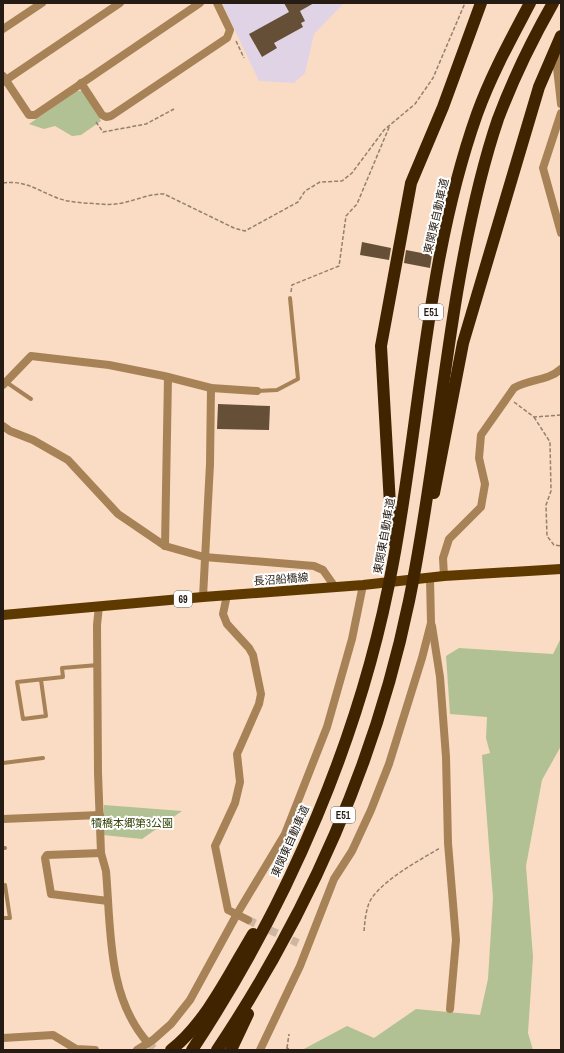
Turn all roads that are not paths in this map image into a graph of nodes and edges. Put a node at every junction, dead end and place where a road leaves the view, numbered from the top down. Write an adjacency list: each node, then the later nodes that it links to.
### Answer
1 (42, 3): 8 (street)
2 (120, 3): 11 (street)
3 (200, 3): 12 (street)
4 (217, 3): 12 (street)
5 (481, 3): 27 (highway)
6 (530, 3): 27 (highway, 東関東自動車道 / E51)
7 (553, 3): 26 (highway, E51)
8 (3, 29)
9 (561, 36): 26 (highway)
10 (561, 58): 13 (street)
11 (4, 79): 12 (street)
12 (81, 83)
13 (561, 104)
14 (561, 113): 15 (street)
15 (561, 232)
16 (290, 298): 21 (lane)
17 (561, 369): 29 (street)
18 (168, 377): 19 (street); 20 (street); 24 (street)
19 (4, 384): 22 (lane)
20 (211, 388): 21 (street); 25 (street)
21 (258, 391)
22 (31, 399)
23 (3, 426): 24 (street)
24 (165, 546): 25 (street)
25 (204, 557): 32 (street); 34 (street)
26 (417, 559): 53 (highway, E51)
27 (393, 563): 44 (highway, 東関東自動車道 / E51)
28 (561, 569): 29 (main road, 長沼船橋線 / 69)
29 (444, 576): 30 (main road, 長沼船橋線 / 69)
30 (430, 578): 31 (main road, 長沼船橋線 / 69); 37 (street)
31 (362, 585): 32 (main road, 長沼船橋線 / 69); 48 (street)
32 (335, 587): 33 (main road, 長沼船橋線 / 69)
33 (227, 595): 34 (main road, 長沼船橋線 / 69); 48 (street)
34 (203, 597): 35 (main road, 長沼船橋線 / 69)
35 (99, 606): 36 (main road, 長沼船橋線 / 69); 38 (street)
36 (3, 615)
37 (431, 623): 52 (street); 54 (street)
38 (98, 665): 39 (lane); 42 (street)
39 (42, 680): 39 (lane)
40 (43, 758): 41 (lane)
41 (3, 763)
42 (100, 815): 43 (street); 45 (street)
43 (3, 819)
44 (314, 821): 59 (highway); 60 (highway, 東関東自動車道 / E51)
45 (101, 853): 47 (street); 47 (street)
46 (3, 886): 49 (lane)
47 (108, 901): 56 (street)
48 (237, 914): 50 (street); 56 (street)
49 (3, 918)
50 (248, 920)
51 (298, 943): 52 (street)
52 (306, 948): 63 (street)
53 (276, 955): 61 (highway, E51); 62 (highway)
54 (450, 1009)
55 (3, 1038): 57 (street)
56 (148, 1043): 58 (street)
57 (95, 1050)
58 (137, 1050)
59 (171, 1050)
60 (192, 1050)
61 (217, 1050)
62 (232, 1050)
63 (260, 1050)

